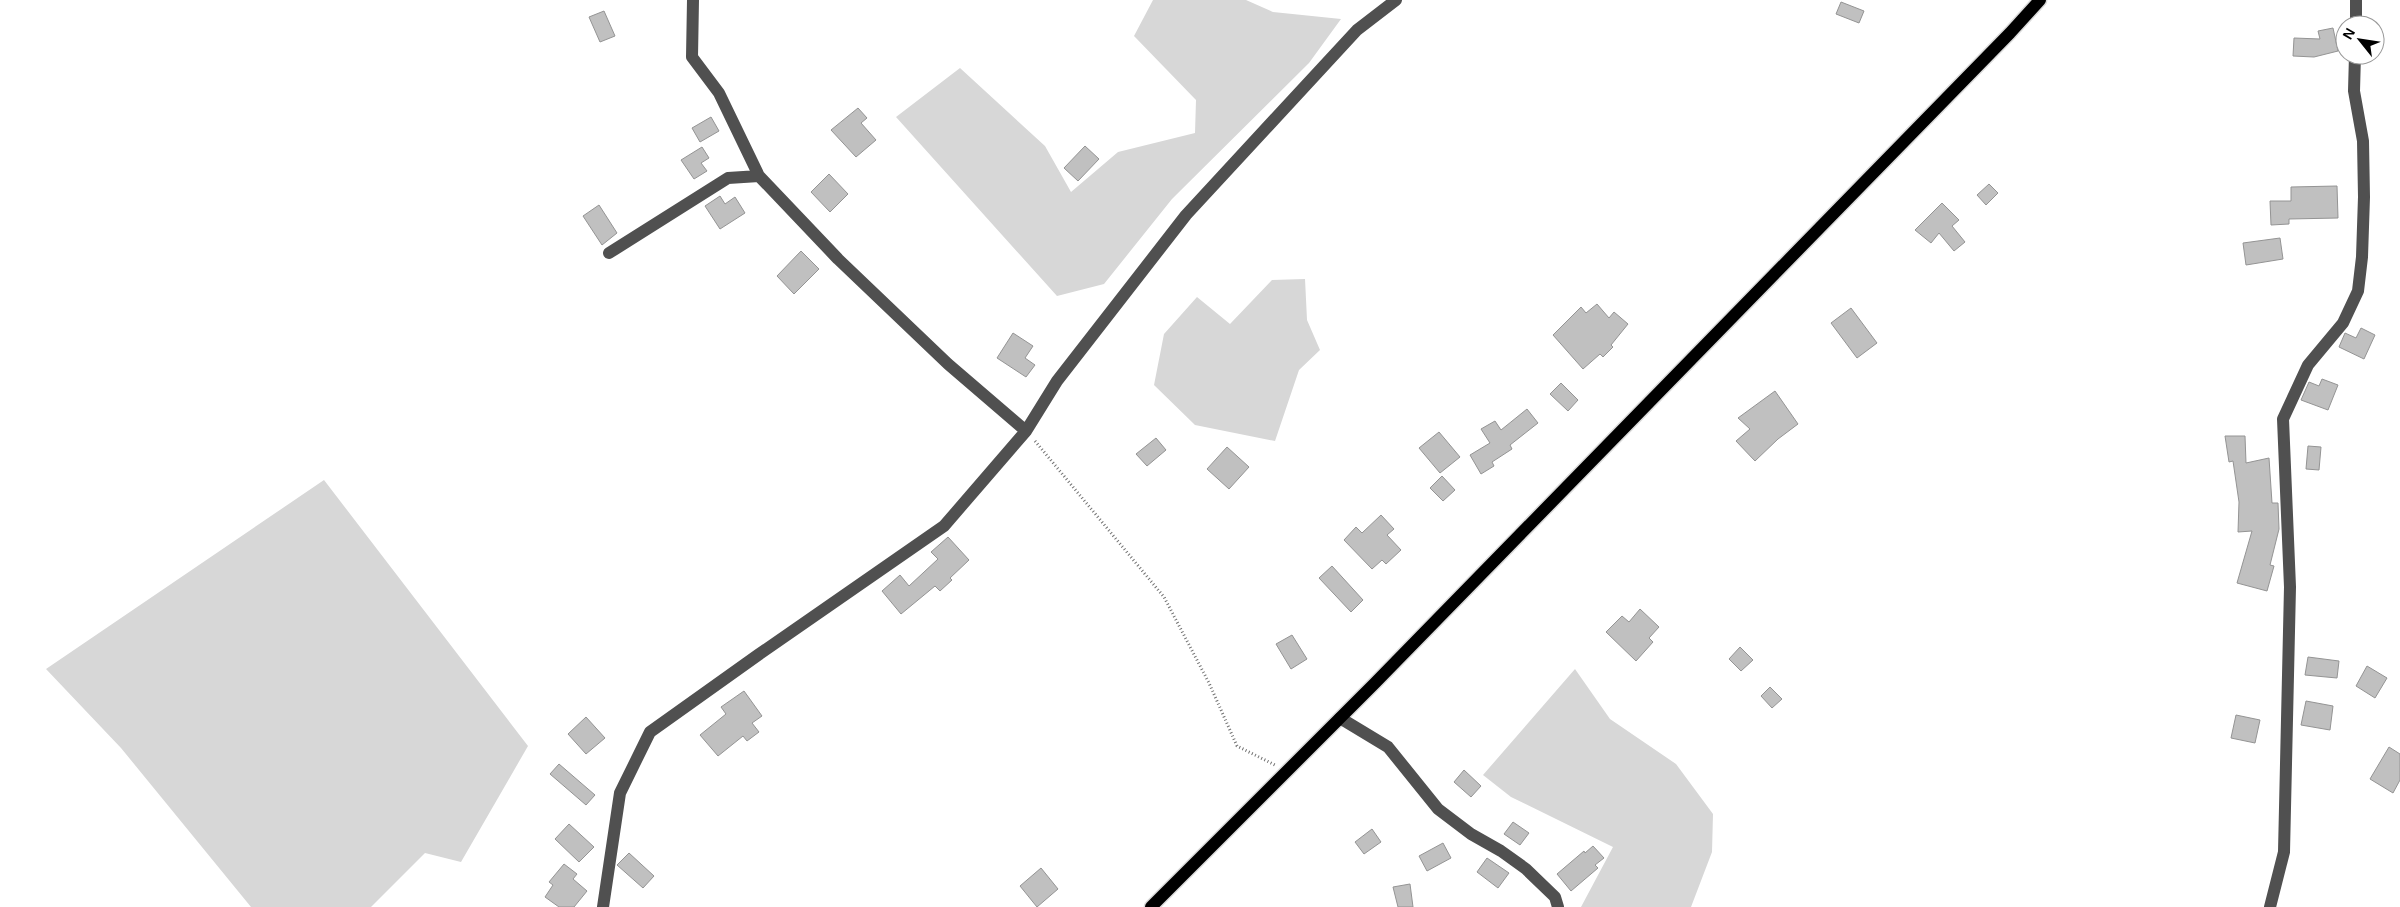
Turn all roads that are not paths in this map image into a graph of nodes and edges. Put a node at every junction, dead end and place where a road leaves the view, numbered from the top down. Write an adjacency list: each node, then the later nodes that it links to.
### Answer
1 (693, 0): 7 (street)
2 (1396, 0): 9 (street)
3 (2040, 0): 10 (main road)
4 (2356, 0): 5 (street)
5 (2356, 15)
6 (2355, 65): 14 (street)
7 (759, 176): 8 (street); 9 (street)
8 (609, 253)
9 (1026, 431): 11 (street)
10 (1340, 718): 12 (main road); 13 (street)
11 (603, 907)
12 (1151, 907)
13 (1558, 907)
14 (2270, 907)

